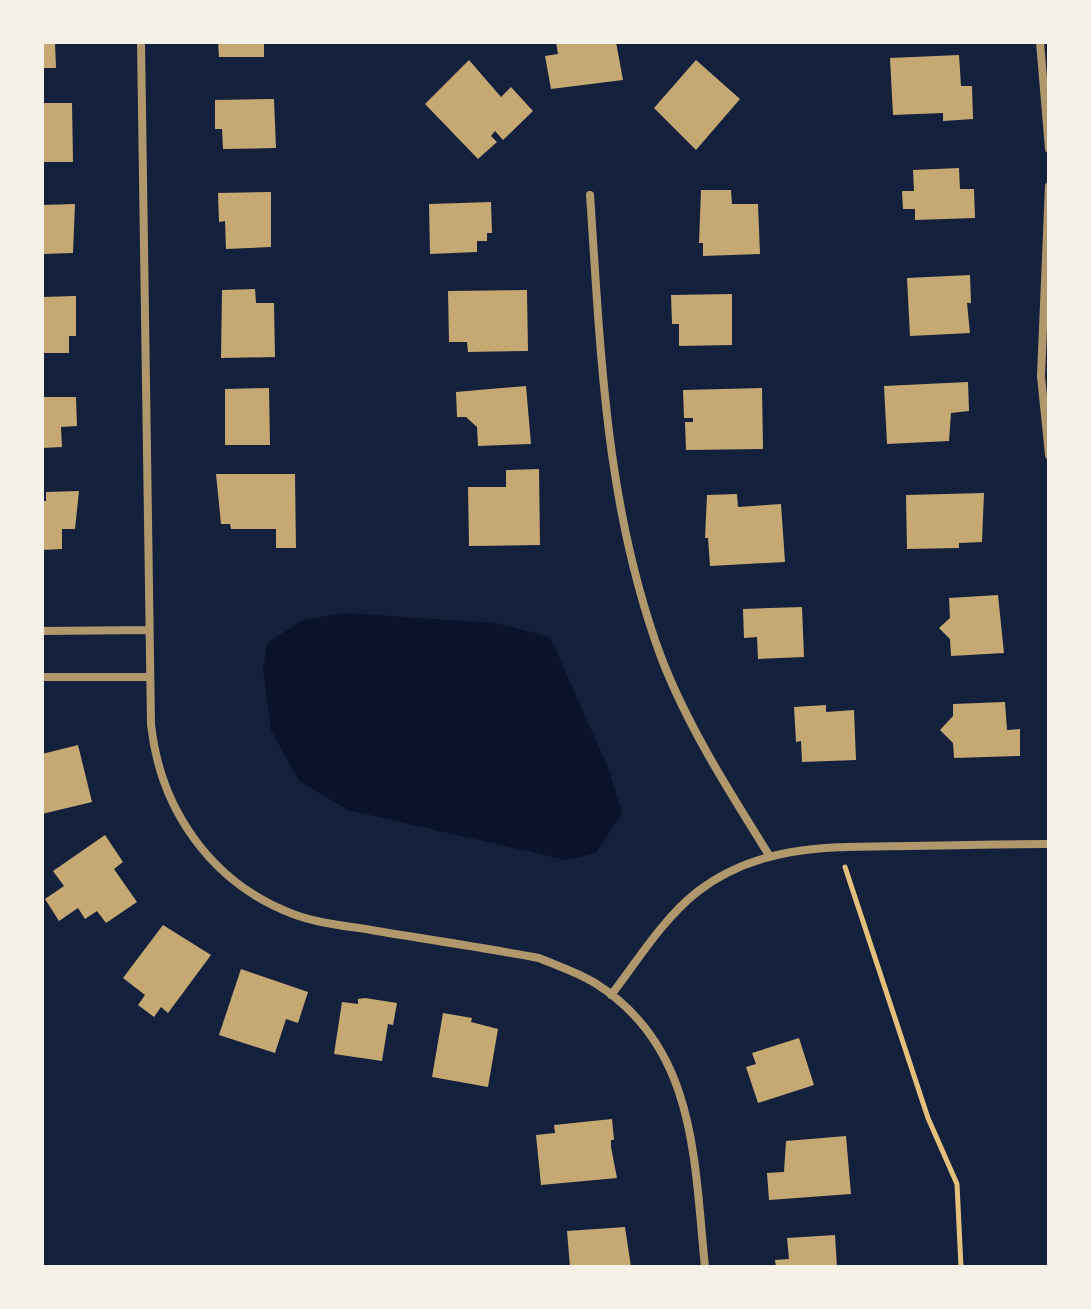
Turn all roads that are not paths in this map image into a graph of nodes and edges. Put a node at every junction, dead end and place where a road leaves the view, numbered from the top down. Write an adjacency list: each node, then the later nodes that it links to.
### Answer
1 (141, 42): 7 (street)
2 (1040, 42): 3 (street)
3 (1049, 149)
4 (1049, 186): 6 (street)
5 (590, 195): 12 (street)
6 (1049, 455)
7 (148, 630): 8 (street); 10 (street)
8 (42, 631)
9 (42, 677): 10 (street)
10 (150, 677): 13 (street)
11 (1049, 844): 12 (street)
12 (769, 855): 13 (street)
13 (611, 995): 14 (street)
14 (705, 1267)

